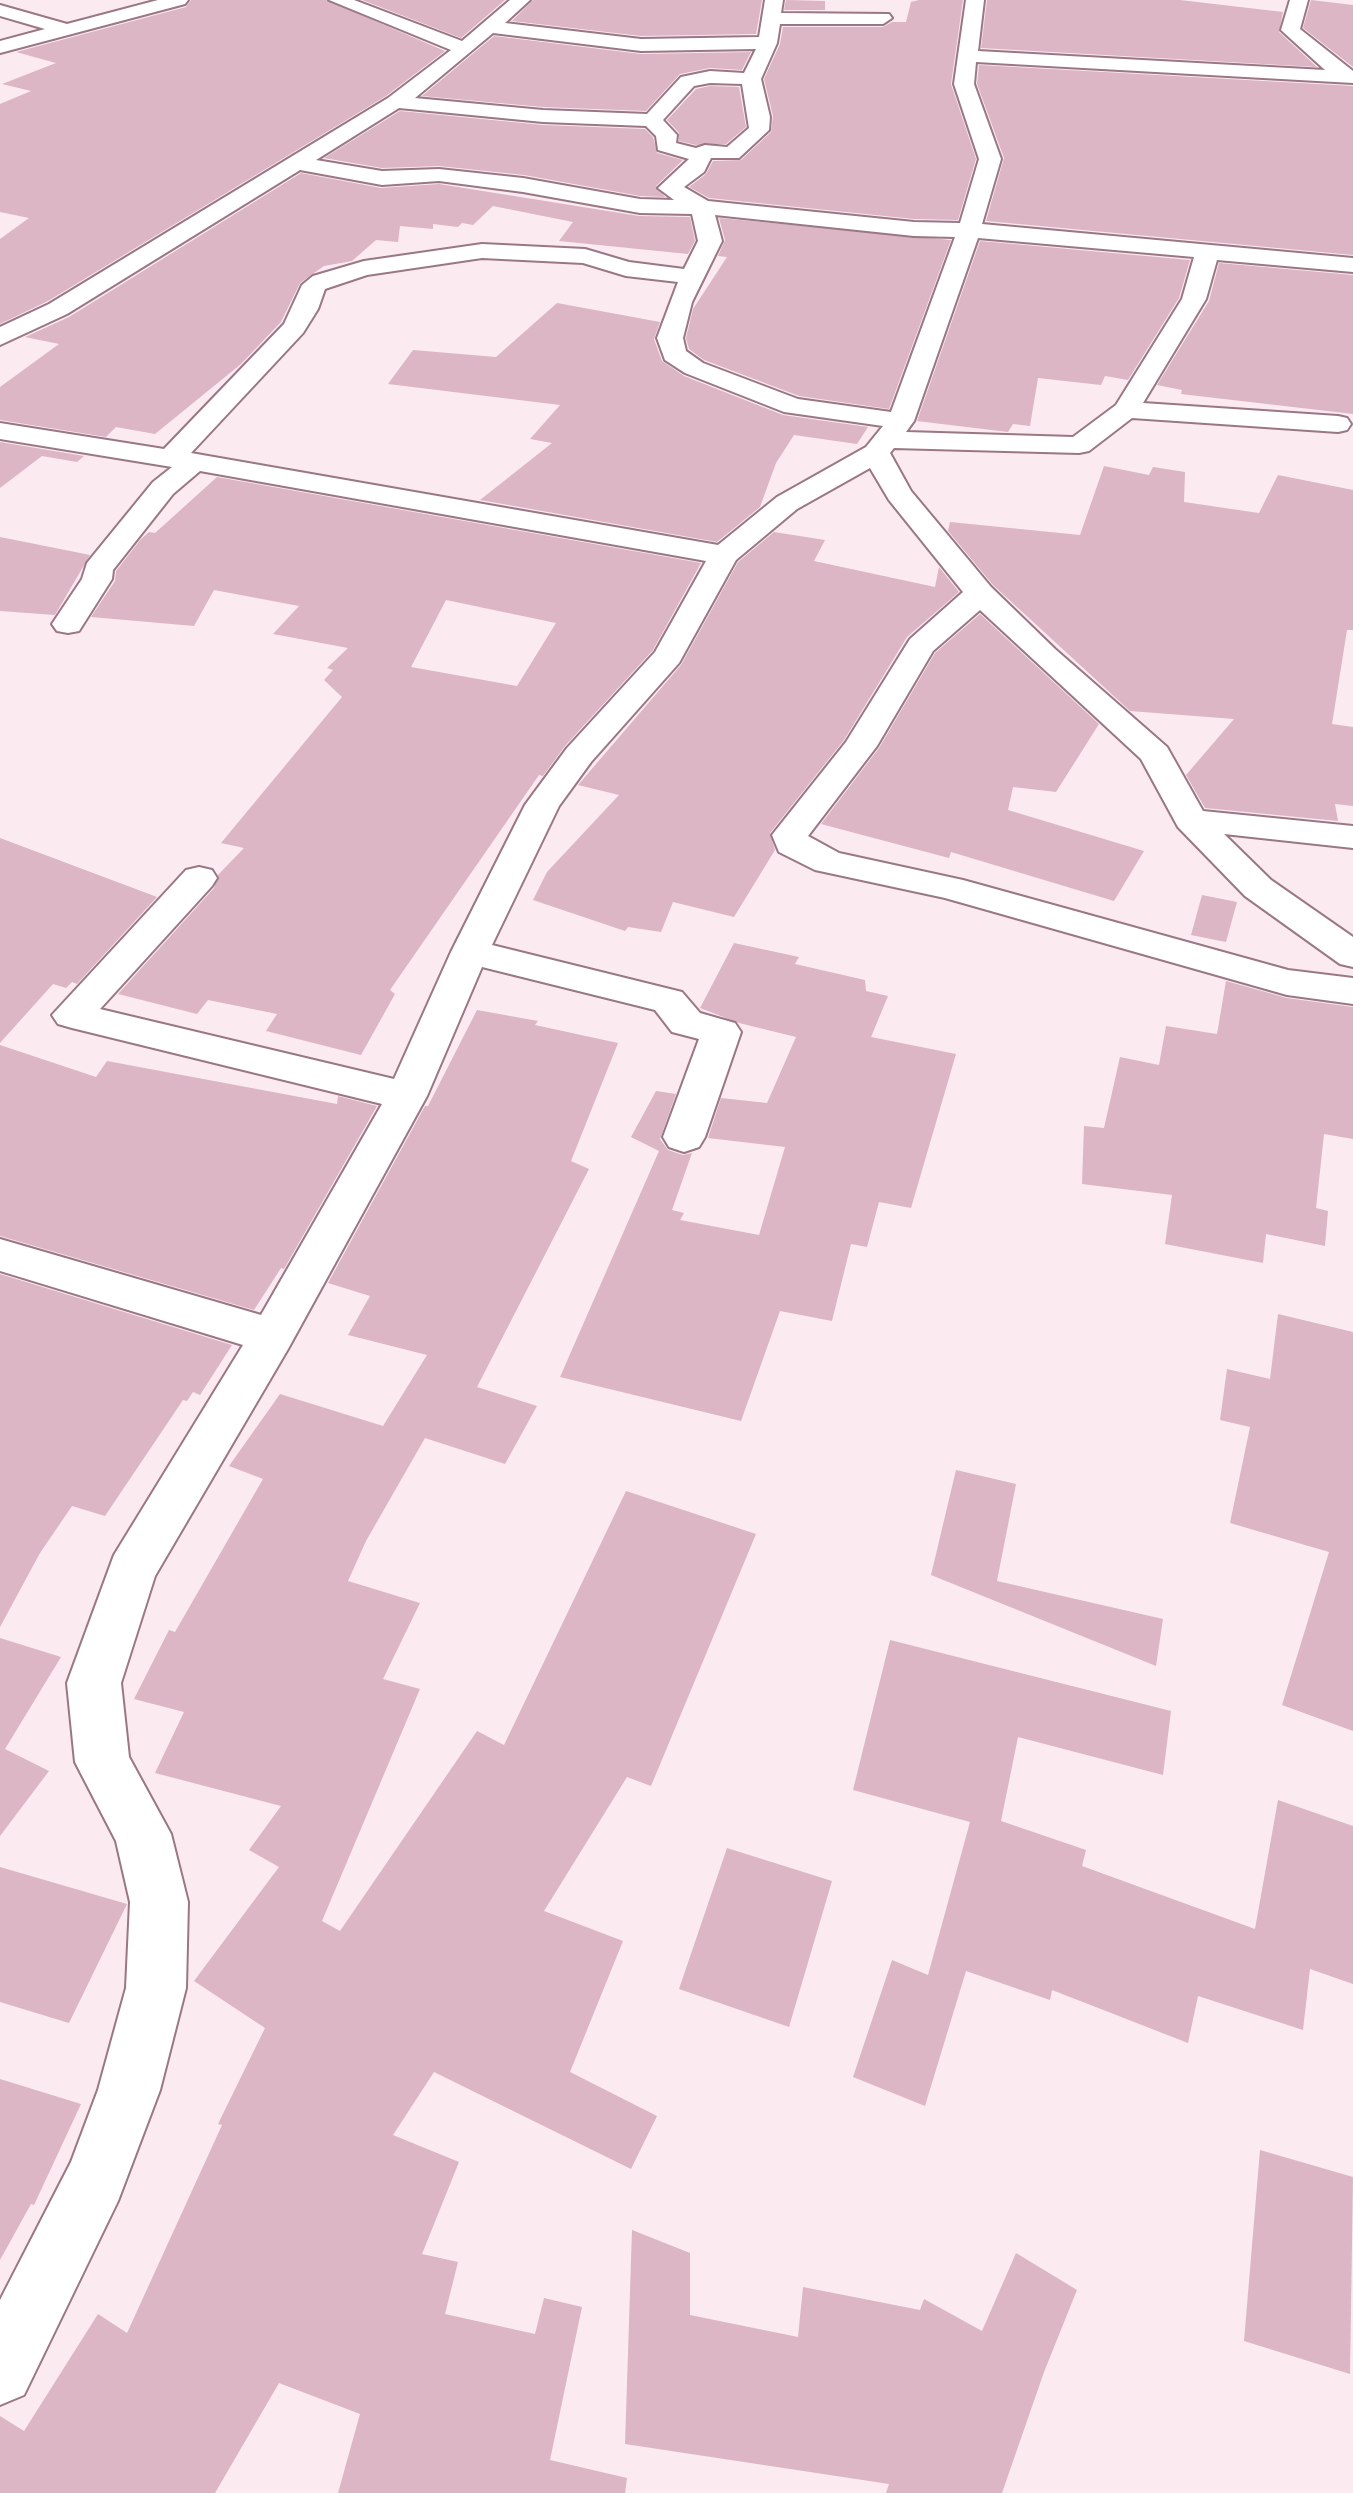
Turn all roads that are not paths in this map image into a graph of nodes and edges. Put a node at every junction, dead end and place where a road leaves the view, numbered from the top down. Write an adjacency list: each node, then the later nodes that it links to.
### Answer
1 (179, 0): 10 (street)
2 (338, 0): 13 (street)
3 (521, 0): 9 (street)
4 (975, 0): 14 (street)
5 (1299, 0): 15 (street)
6 (0, 10): 10 (street)
7 (772, 10): 8 (street); 11 (street)
8 (883, 18)
9 (487, 27): 11 (street); 13 (street)
10 (64, 29): 12 (street)
11 (768, 43): 16 (street)
12 (0, 47)
13 (464, 48): 17 (street)
14 (968, 56): 15 (street); 22 (street)
15 (1348, 77)
16 (751, 79): 18 (street); 19 (street)
17 (395, 102): 18 (street); 20 (street)
18 (652, 120): 19 (street)
19 (701, 156): 21 (street)
20 (294, 162): 21 (street); 26 (street)
21 (703, 207): 22 (street); 25 (street)
22 (969, 230): 23 (street); 30 (street)
23 (1207, 253): 24 (street); 27 (street)
24 (1353, 265)
25 (693, 277): 30 (street); 31 (street)
26 (0, 337)
27 (1126, 410): 28 (street); 30 (street)
28 (1338, 424)
29 (0, 431): 31 (street)
30 (888, 438): 32 (street); 33 (street)
31 (182, 460): 32 (street); 34 (street)
32 (724, 555): 38 (street)
33 (980, 593): 35 (street); 40 (street)
34 (68, 624)
35 (1190, 820): 36 (street); 39 (street)
36 (1353, 837)
37 (199, 878): 41 (street)
38 (470, 952): 41 (street); 42 (street)
39 (1353, 955)
40 (1353, 991)
41 (407, 1096): 44 (street)
42 (684, 1137)
43 (0, 1255): 44 (street)
44 (272, 1336): 45 (street)
45 (0, 2371)

